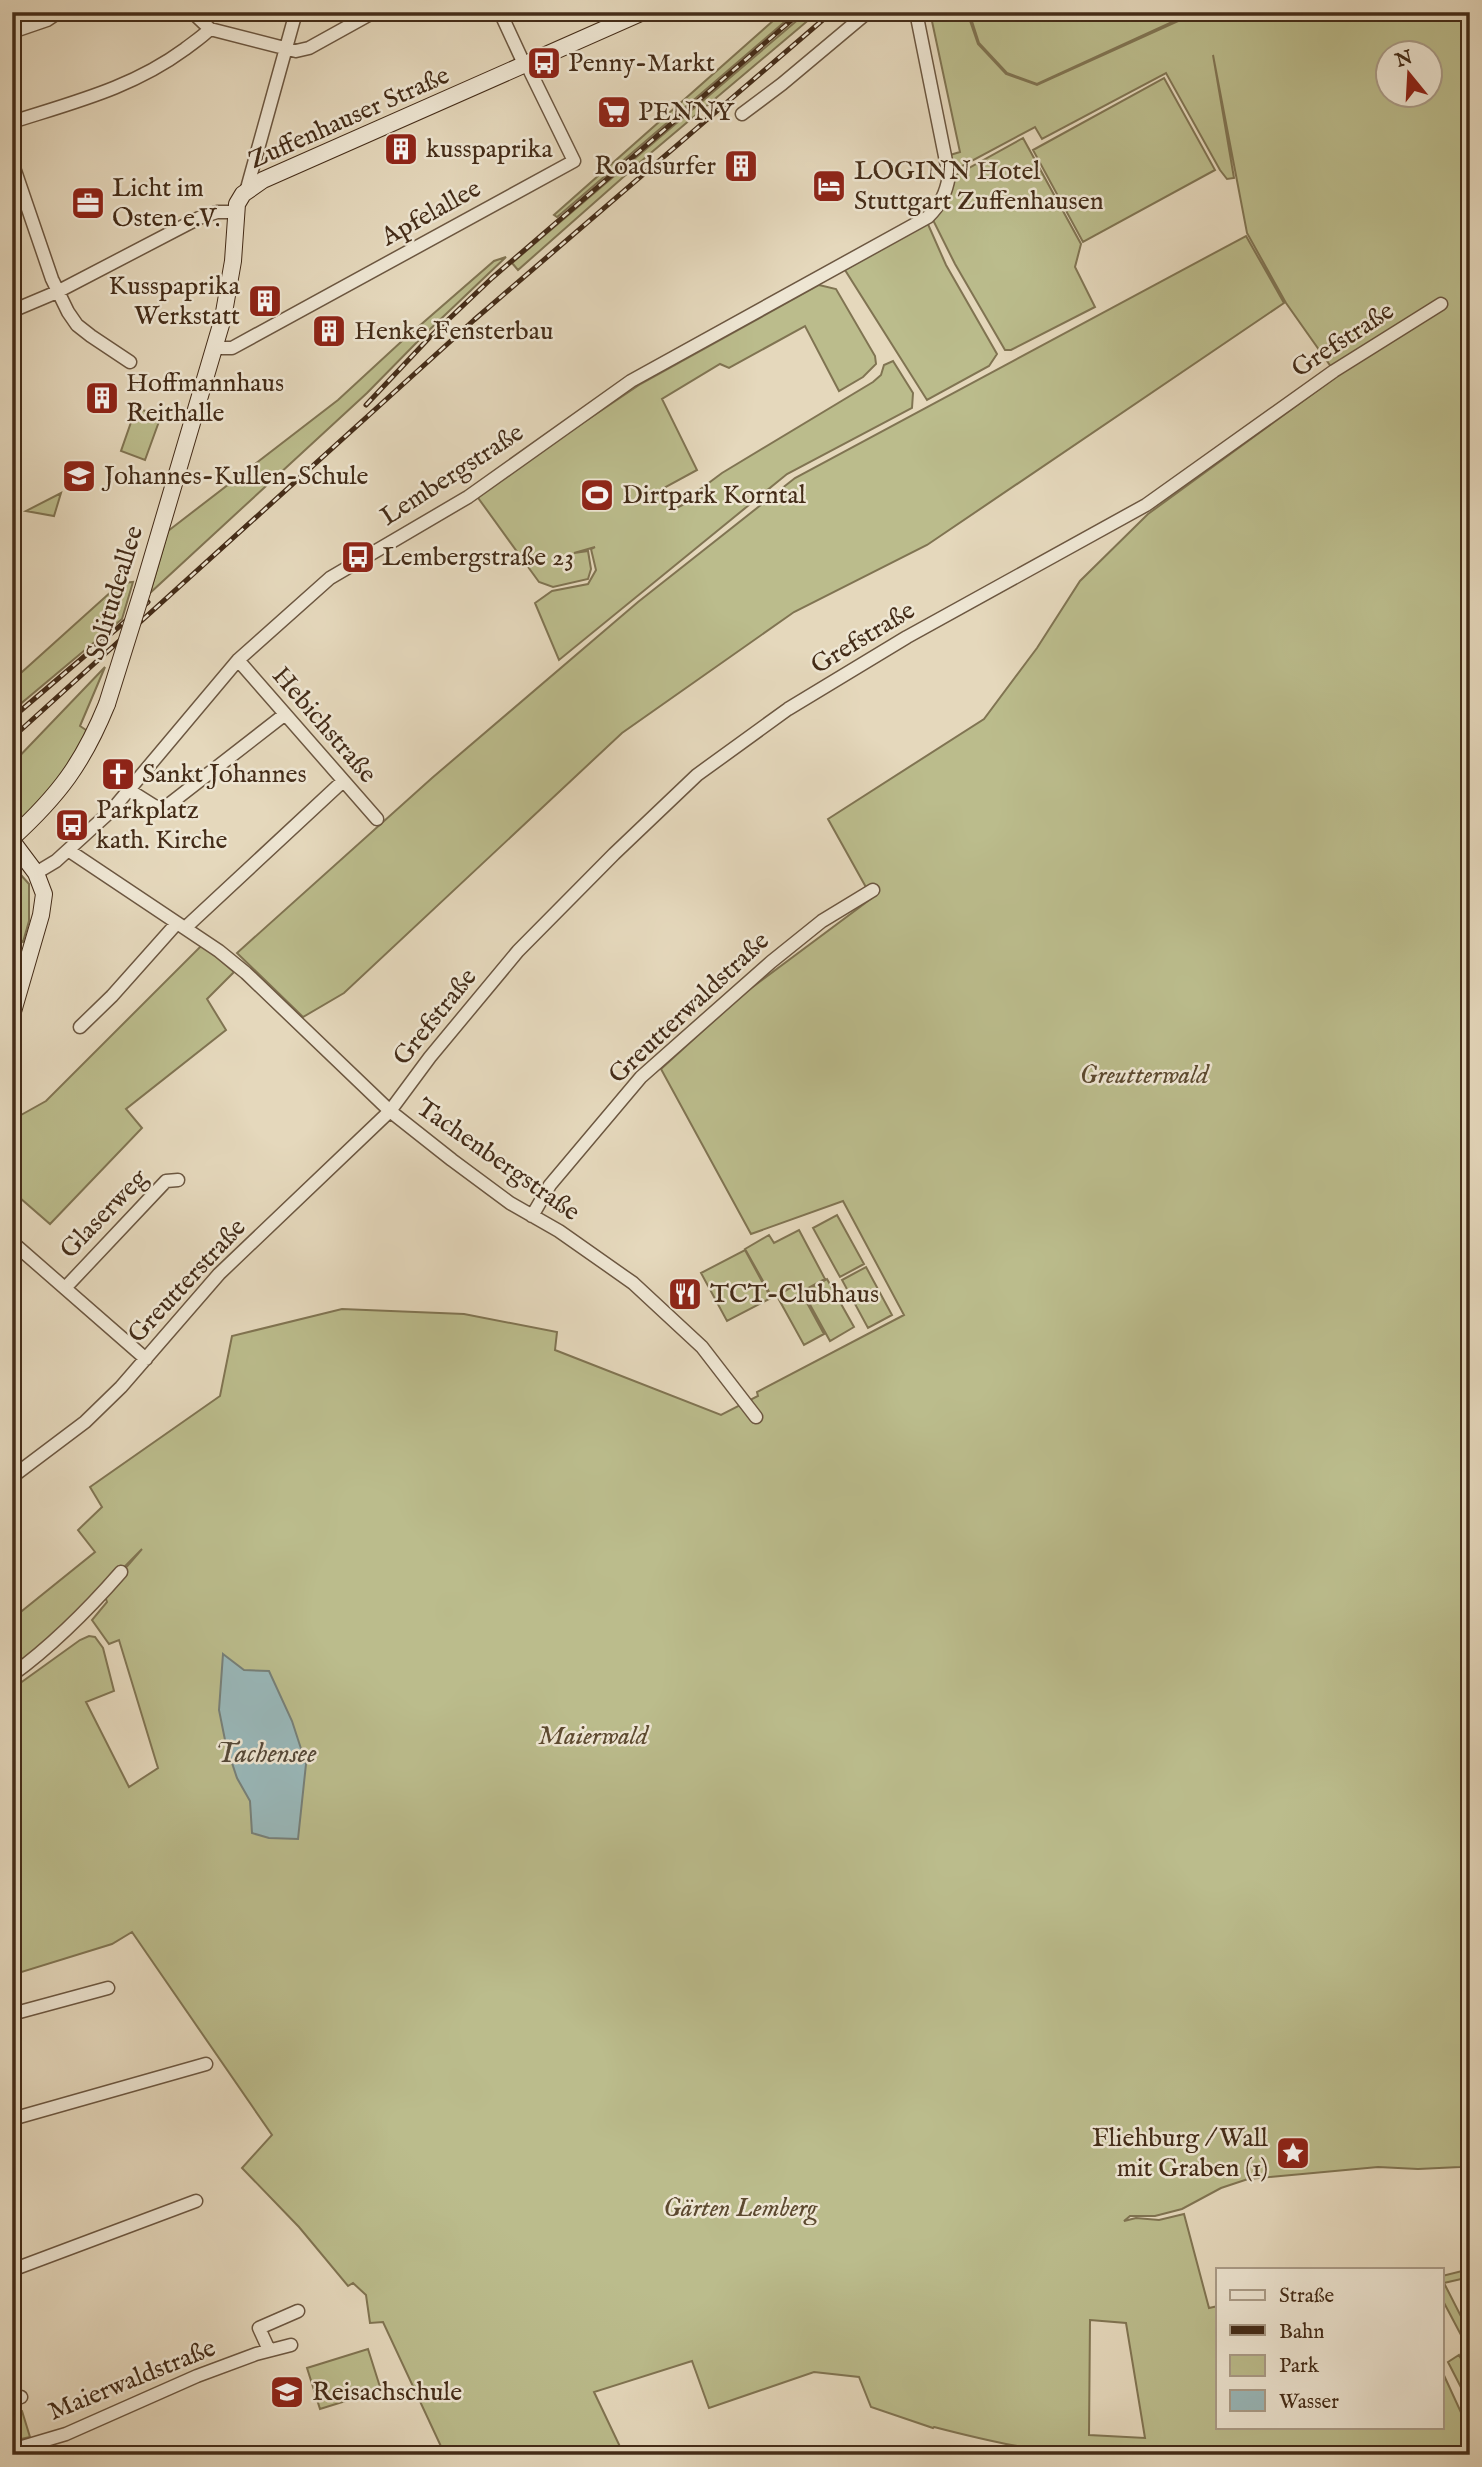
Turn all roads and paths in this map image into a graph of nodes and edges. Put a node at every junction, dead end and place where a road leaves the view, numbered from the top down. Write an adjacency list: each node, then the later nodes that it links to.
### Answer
1 (59, 12): 10 (street)
2 (192, 12): 9 (street)
3 (296, 12): 11 (street)
4 (374, 12): 11 (street)
5 (500, 12): 12 (street)
6 (643, 12): 12 (main road, Zuffenhauser Straße)
7 (868, 12): 13 (street)
8 (916, 12): 23 (street, Lembergstraße)
9 (210, 29): 11 (street); 14 (street)
10 (12, 32)
11 (286, 49): 16 (street)
12 (526, 65): 16 (main road, Zuffenhauser Straße); 21 (street, Apfelallee)
13 (742, 114)
14 (12, 122)
15 (12, 162): 18 (street)
16 (246, 192): 17 (main road, Zuffenhauser Straße)
17 (236, 212): 18 (street); 21 (main road, Solitudeallee)
18 (57, 292): 20 (street); 22 (street)
19 (1441, 304): 35 (street, Grefstraße)
20 (12, 311)
21 (215, 348): 28 (main road, Solitudeallee, bridge)
22 (130, 362)
23 (238, 660): 24 (street, Hebichstraße); 26 (street, Lembergstraße)
24 (284, 715): 25 (street, Hebichstraße); 26 (street)
25 (342, 782): 27 (street, Hebichstraße); 32 (street)
26 (130, 790): 29 (street, Lembergstraße)
27 (376, 819)
28 (12, 839): 30 (main road, Solitudeallee)
29 (68, 850): 30 (street, Lembergstraße); 32 (street, Tachenbergstraße)
30 (36, 873): 33 (main road, Solitudeallee)
31 (873, 890): 37 (street, Greutterwaldstraße)
32 (181, 926): 34 (street); 35 (street, Tachenbergstraße)
33 (12, 1015)
34 (80, 1027)
35 (390, 1111): 37 (street, Tachenbergstraße); 40 (street, Greutterstraße)
36 (178, 1180): 39 (street, Glaserweg)
37 (533, 1216): 41 (street, Tachenbergstraße)
38 (12, 1242): 39 (street)
39 (66, 1287): 40 (street)
40 (146, 1359): 42 (street, Greutterstraße)
41 (756, 1417)
42 (12, 1477)
43 (121, 1573): 44 (street)
44 (12, 1675)
45 (108, 1988): 46 (street)
46 (12, 2014)
47 (206, 2064): 48 (street)
48 (12, 2119)
49 (196, 2201): 50 (street)
50 (12, 2270)
51 (298, 2311): 53 (street)
52 (291, 2345): 53 (street, Maierwaldstraße)
53 (269, 2350): 54 (street, Maierwaldstraße)
54 (12, 2450)

